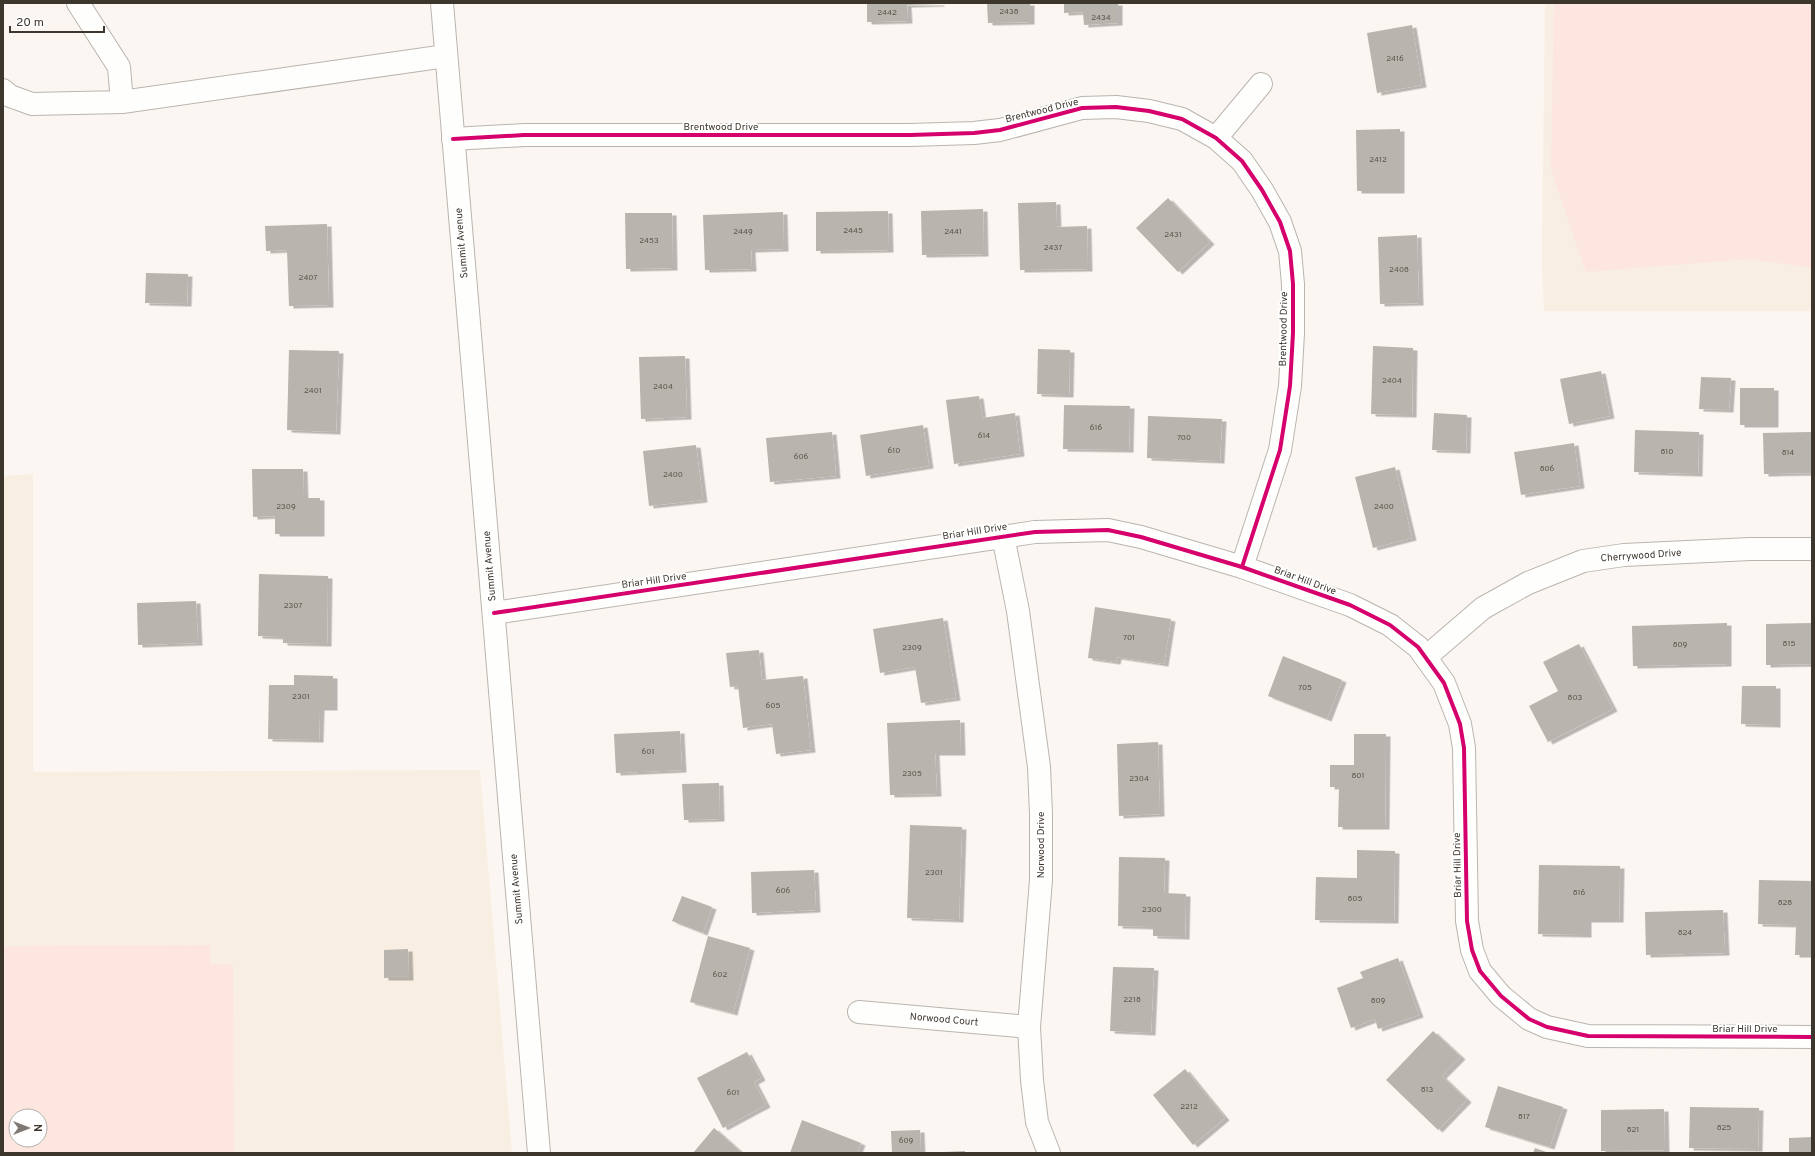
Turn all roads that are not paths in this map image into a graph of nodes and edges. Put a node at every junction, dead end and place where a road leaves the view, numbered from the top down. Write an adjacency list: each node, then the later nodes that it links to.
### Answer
1 (78, 3): 6 (street)
2 (442, 3): 3 (street, Summit Avenue)
3 (446, 56): 6 (street); 8 (street, Summit Avenue)
4 (1261, 84): 7 (street)
5 (3, 90): 6 (street)
6 (122, 102)
7 (1216, 138): 8 (street, Brentwood Drive); 11 (street, Brentwood Drive)
8 (453, 139): 12 (street, Summit Avenue)
9 (1003, 536): 11 (street, Briar Hill Drive); 12 (street, Briar Hill Drive); 15 (street, Norwood Drive)
10 (1812, 549): 13 (street, Cherrywood Drive)
11 (1242, 567): 13 (street, Briar Hill Drive)
12 (494, 613): 17 (street, Summit Avenue)
13 (1426, 657): 16 (street, Briar Hill Drive)
14 (859, 1012): 15 (street, Norwood Court)
15 (1029, 1027): 18 (street, Norwood Drive)
16 (1812, 1037)
17 (539, 1153)
18 (1049, 1153)

